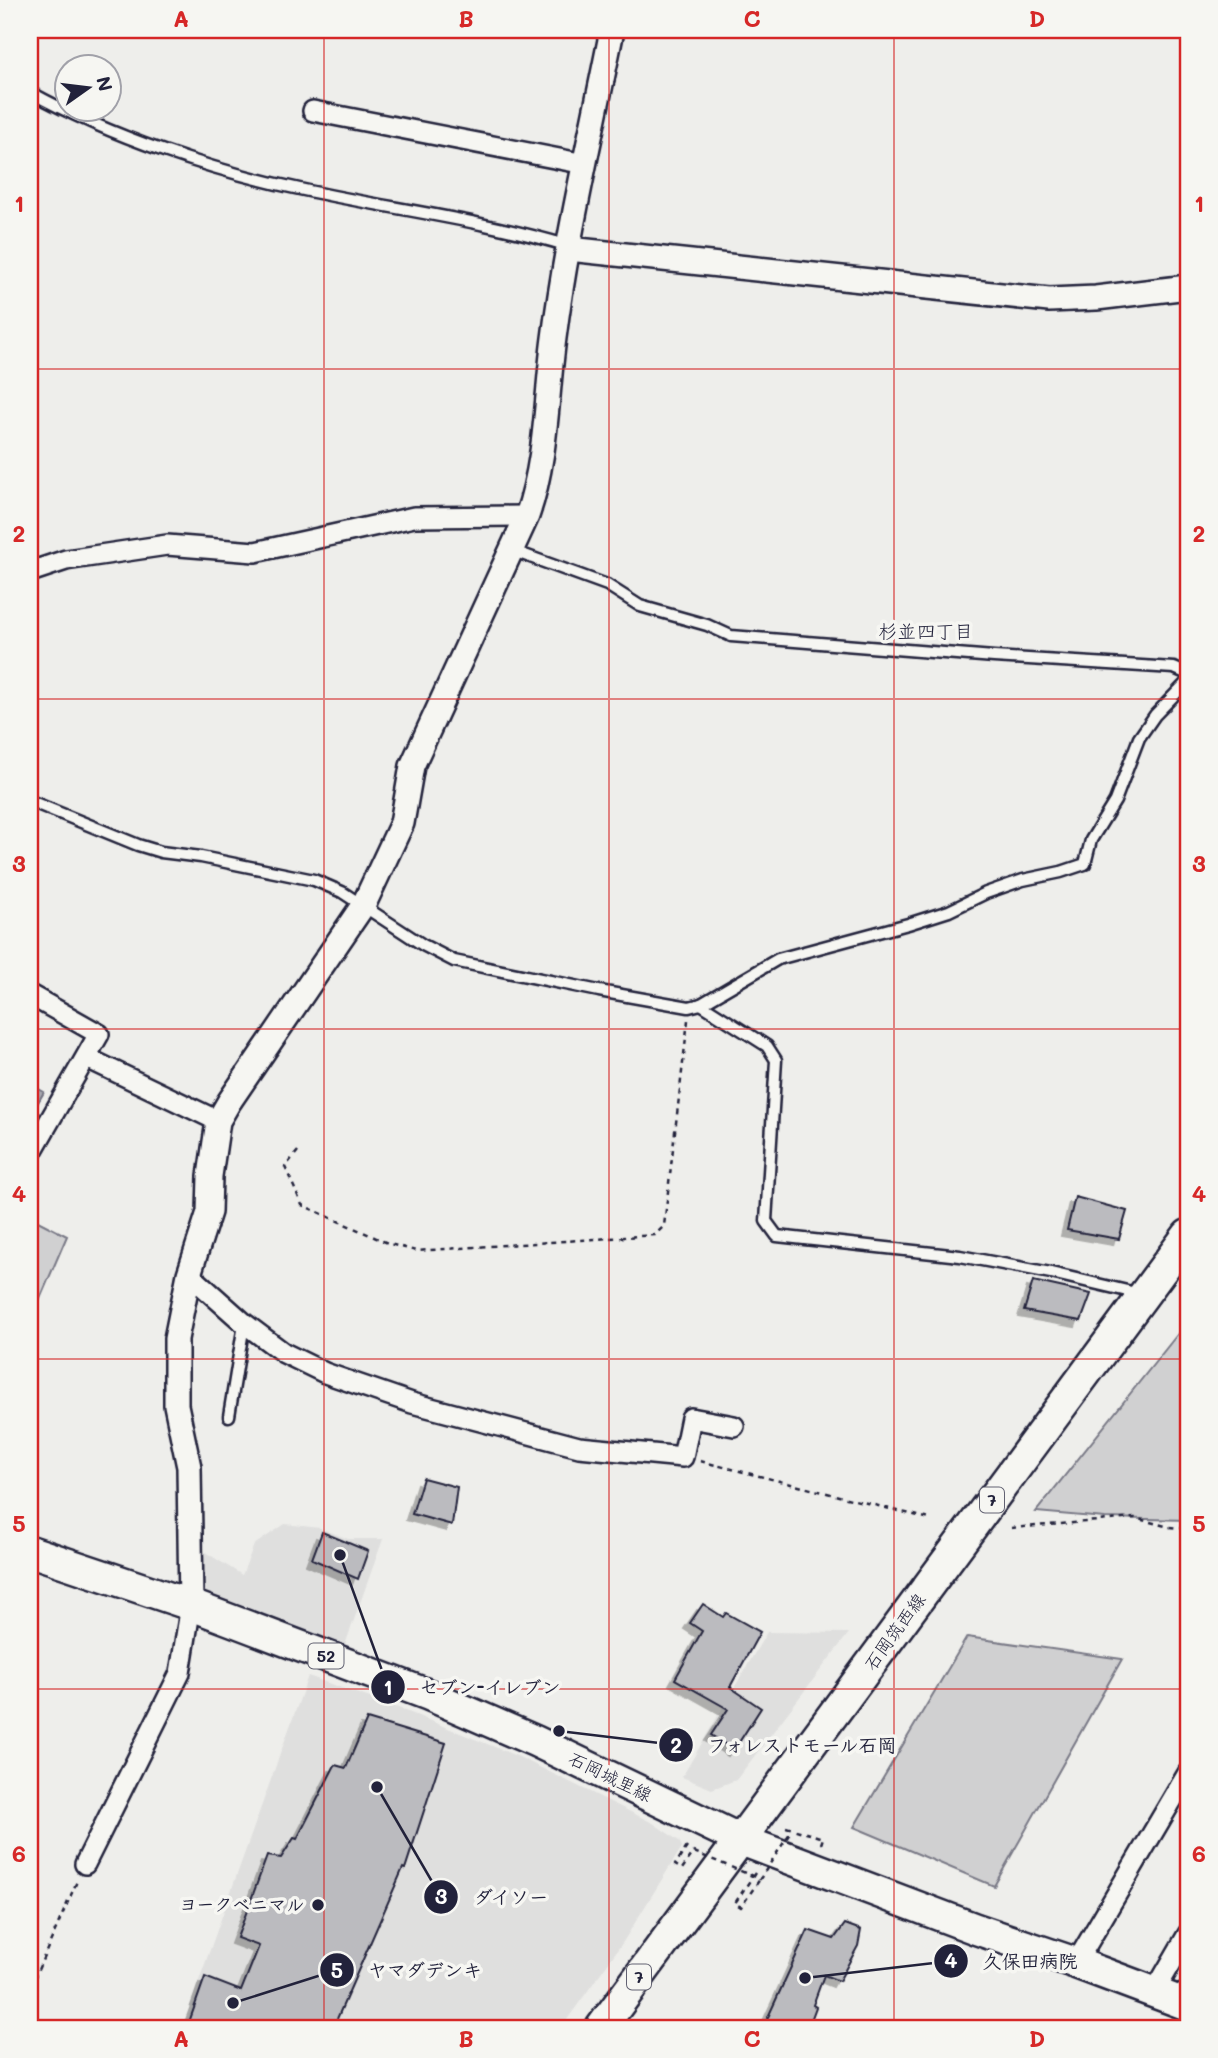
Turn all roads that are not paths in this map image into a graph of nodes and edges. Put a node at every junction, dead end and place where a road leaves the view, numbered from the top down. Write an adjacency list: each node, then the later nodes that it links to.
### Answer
1 (612, 30): 4 (street)
2 (30, 92): 5 (lane)
3 (313, 111): 4 (street)
4 (585, 164): 5 (street)
5 (569, 247): 6 (street); 7 (street)
6 (1188, 287)
7 (527, 516): 8 (street); 9 (street)
8 (511, 550): 10 (lane); 13 (street)
9 (30, 572)
10 (1188, 674)
11 (1188, 681): 15 (lane)
12 (30, 801): 13 (lane)
13 (364, 904): 15 (lane); 17 (street)
14 (30, 995): 16 (street)
15 (701, 1004): 21 (lane)
16 (87, 1058): 17 (street); 18 (street)
17 (218, 1121): 20 (street)
18 (30, 1155)
19 (1188, 1235): 21 (main road, 石岡筑西線 / 7)
20 (189, 1274): 22 (street); 26 (street)
21 (1144, 1295): 28 (main road, 石岡筑西線 / 7)
22 (244, 1323): 23 (lane); 24 (street)
23 (229, 1416)
24 (734, 1426)
25 (30, 1551): 26 (main road, 石岡城里線 / 52)
26 (191, 1605): 28 (main road, 石岡城里線 / 52); 29 (street)
27 (1188, 1773): 31 (street)
28 (741, 1840): 31 (main road, 石岡城里線 / 52); 34 (main road, 石岡筑西線 / 7)
29 (85, 1864)
30 (1188, 1934): 32 (street)
31 (1076, 1962): 32 (main road, 石岡城里線 / 52)
32 (1155, 1991): 33 (main road, 石岡城里線 / 52)
33 (1188, 2005)
34 (601, 2028)

